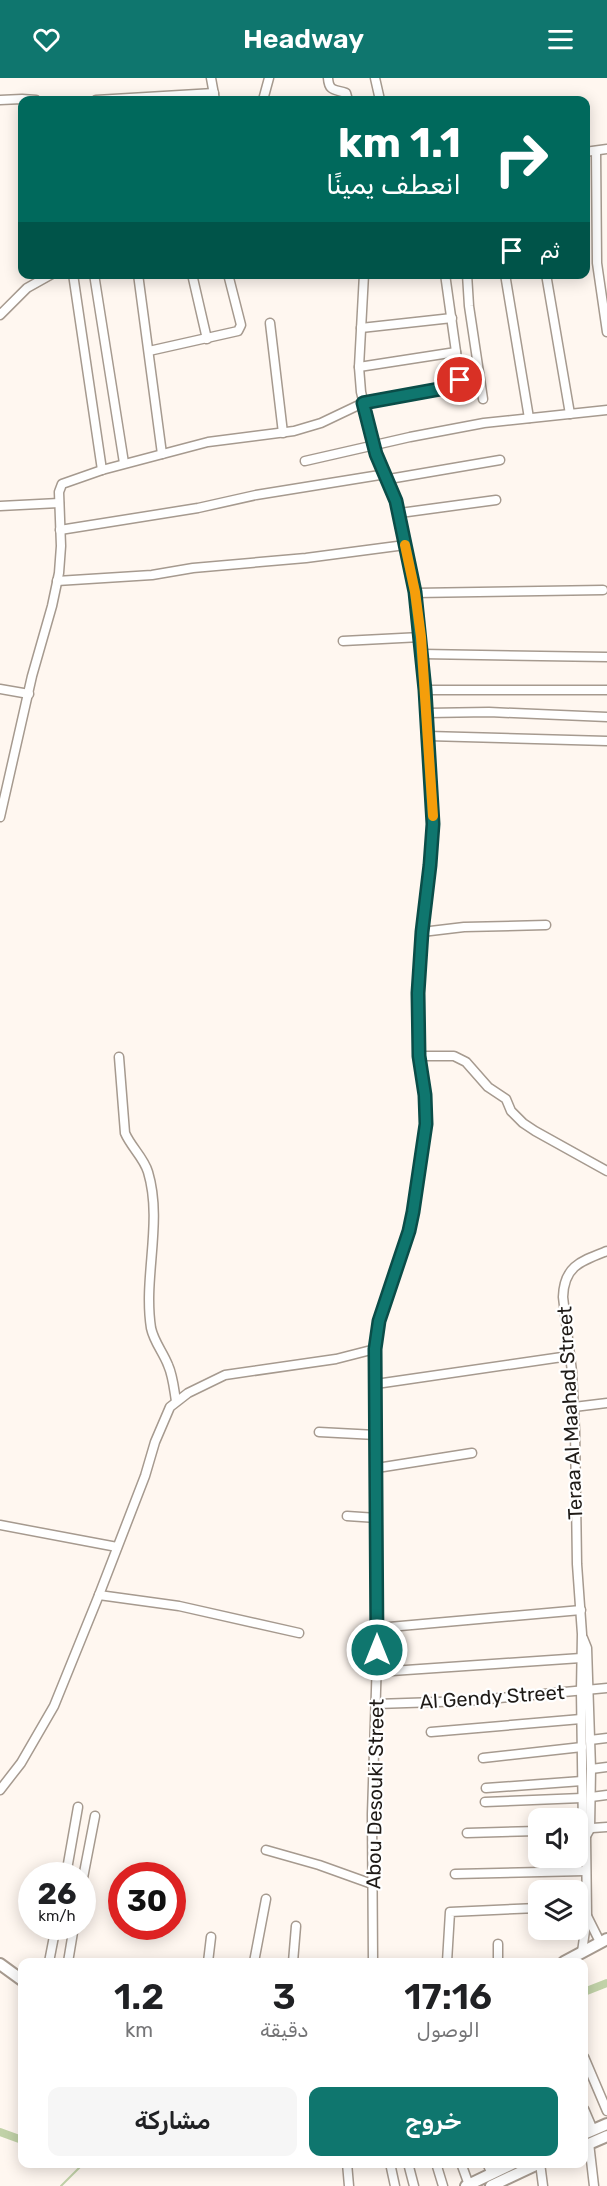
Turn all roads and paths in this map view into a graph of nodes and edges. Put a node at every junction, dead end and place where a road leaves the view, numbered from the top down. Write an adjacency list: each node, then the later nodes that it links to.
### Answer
1 (211, 78): 5 (street)
2 (269, 78): 6 (street)
3 (328, 78): 7 (street)
4 (375, 78): 8 (street)
5 (215, 96)
6 (264, 96)
7 (347, 96)
8 (379, 96)
9 (0, 100): 10 (street)
10 (18, 100)
11 (607, 149): 12 (street)
12 (596, 151): 13 (street); 15 (street)
13 (590, 152)
14 (607, 225): 15 (street)
15 (596, 226): 31 (street)
16 (43, 279): 27 (street)
17 (74, 279): 47 (street)
18 (95, 279): 46 (street)
19 (139, 279): 33 (street)
20 (193, 279): 32 (street)
21 (229, 279): 32 (street)
22 (364, 279): 30 (street, Abou Desouki Street)
23 (446, 279): 28 (street)
24 (467, 279): 36 (street)
25 (506, 279): 40 (street)
26 (547, 279): 39 (street)
27 (0, 315)
28 (452, 318): 30 (street); 34 (street)
29 (270, 323): 41 (street)
30 (361, 328): 35 (street, Abou Desouki Street)
31 (607, 332)
32 (207, 339): 33 (street)
33 (149, 351): 43 (street)
34 (456, 352): 35 (street); 37 (street)
35 (359, 367): 37 (street, Abou Desouki Street)
36 (483, 399)
37 (363, 403): 41 (street); 42 (street, Abou Desouki Street)
38 (607, 410): 39 (street)
39 (570, 414): 40 (street)
40 (529, 418): 42 (street)
41 (283, 433): 43 (street)
42 (374, 445): 45 (street); 48 (street, Abou Desouki Street)
43 (162, 454): 46 (street)
44 (500, 460): 48 (street)
45 (305, 461)
46 (124, 463): 47 (street)
47 (102, 470): 50 (street)
48 (387, 477): 52 (street, Abou Desouki Street); 53 (street)
49 (496, 500): 52 (street)
50 (59, 503): 51 (street); 53 (street)
51 (0, 506)
52 (399, 513): 54 (street, Abou Desouki Street)
53 (60, 531): 55 (street)
54 (405, 545): 55 (street); 57 (street, Abou Desouki Street)
55 (57, 581): 65 (street)
56 (603, 590): 57 (street)
57 (415, 592): 58 (street, Abou Desouki Street)
58 (421, 637): 59 (street); 60 (street, Abou Desouki Street)
59 (343, 641)
60 (422, 654): 61 (street); 63 (street, Abou Desouki Street)
61 (607, 657)
62 (0, 689): 65 (street)
63 (425, 690): 64 (street); 66 (street, Abou Desouki Street)
64 (607, 690)
65 (29, 694): 70 (street)
66 (427, 713): 67 (street); 68 (street, Abou Desouki Street)
67 (607, 717)
68 (428, 736): 69 (street); 72 (street, Abou Desouki Street)
69 (607, 741)
70 (0, 817)
71 (546, 925): 72 (street)
72 (422, 932): 73 (street, Abou Desouki Street)
73 (419, 1056): 75 (street); 77 (street, Abou Desouki Street)
74 (119, 1057): 80 (street)
75 (607, 1172)
76 (607, 1251): 78 (street, Teraa Al Maahad Street)
77 (375, 1349): 79 (street, Abou Desouki Street); 80 (street)
78 (569, 1356): 79 (street); 82 (street, Teraa Al Maahad Street)
79 (376, 1384): 84 (street, Abou Desouki Street)
80 (176, 1401): 90 (street)
81 (607, 1402): 82 (street)
82 (574, 1407): 92 (street, Teraa Al Maahad Street)
83 (319, 1432): 84 (street)
84 (376, 1435): 86 (street, Abou Desouki Street)
85 (472, 1453): 86 (street)
86 (377, 1468): 88 (street, Abou Desouki Street)
87 (347, 1516): 88 (street)
88 (377, 1518): 93 (street, Abou Desouki Street)
89 (0, 1525): 90 (street)
90 (117, 1547): 91 (street)
91 (99, 1595): 94 (street); 112 (street)
92 (581, 1610): 93 (street); 95 (street, Teraa Al Maahad Street)
93 (378, 1628): 97 (street, Abou Desouki Street)
94 (299, 1633)
95 (582, 1634): 96 (street, Teraa Al Maahad Street); 99 (street, Teraa Al Maahad Street)
96 (581, 1658): 97 (street); 99 (street, Teraa Al Maahad Street)
97 (377, 1672): 100 (street, Abou Desouki Street)
98 (607, 1688): 99 (street, Al Gendy Street)
99 (584, 1690): 100 (street, Al Gendy Street); 101 (street, Teraa Al Maahad Street); 104 (street, Teraa Al Maahad Street)
100 (376, 1704): 130 (street, Abou Desouki Street)
101 (581, 1719): 102 (street); 105 (street, Teraa Al Maahad Street)
102 (431, 1732)
103 (607, 1738): 104 (street)
104 (590, 1740): 107 (street, Teraa Al Maahad Street)
105 (582, 1747): 106 (street); 107 (street, Teraa Al Maahad Street)
106 (483, 1758)
107 (586, 1758): 109 (street, Teraa Al Maahad Street); 110 (street, Teraa Al Maahad Street)
108 (607, 1767): 109 (street)
109 (591, 1769): 114 (street, Teraa Al Maahad Street)
110 (582, 1781): 111 (street); 114 (street, Teraa Al Maahad Street)
111 (486, 1788)
112 (0, 1790)
113 (607, 1795): 114 (street)
114 (587, 1797): 115 (street); 117 (street, Teraa Al Maahad Street)
115 (485, 1802)
116 (78, 1807): 124 (street)
117 (586, 1808)
118 (95, 1816): 125 (street)
119 (607, 1827): 120 (street)
120 (588, 1830)
121 (528, 1831): 122 (street)
122 (467, 1833)
123 (266, 1850): 130 (street)
124 (68, 1862)
125 (86, 1862)
126 (585, 1868): 127 (street, Teraa Al Maahad Street)
127 (585, 1871): 128 (street); 129 (street, Teraa Al Maahad Street)
128 (455, 1874)
129 (584, 1880)
130 (372, 1884): 147 (street, Abou Desouki Street)
131 (266, 1899): 145 (street)
132 (528, 1908): 148 (street)
133 (588, 1917): 139 (street, Teraa Al Maahad Street)
134 (296, 1926): 146 (street)
135 (211, 1937): 144 (street)
136 (53, 1940): 142 (street)
137 (72, 1940): 143 (street)
138 (584, 1940): 141 (street, Teraa Al Maahad Street)
139 (604, 1941): 141 (main road)
140 (498, 1944): 149 (street)
141 (582, 1952): 150 (main road)
142 (50, 1958)
143 (69, 1958)
144 (208, 1958)
145 (255, 1958)
146 (293, 1958)
147 (373, 1958)
148 (447, 1958)
149 (498, 1958)
150 (571, 1958)
151 (0, 1964): 152 (main road)
152 (18, 1977)
153 (588, 2066): 154 (street)
154 (607, 2110)
155 (607, 2124): 157 (main road)
156 (607, 2136): 158 (main road)
157 (588, 2137)
158 (588, 2138)
159 (588, 2145): 175 (street)
160 (347, 2168): 169 (street)
161 (391, 2168): 170 (street)
162 (409, 2168): 171 (street)
163 (438, 2168): 172 (street)
164 (462, 2168): 168 (street)
165 (490, 2168): 168 (main road)
166 (529, 2168): 173 (main road)
167 (541, 2168): 174 (street)
168 (467, 2185)
169 (349, 2186)
170 (395, 2186)
171 (414, 2186)
172 (443, 2186)
173 (491, 2186)
174 (543, 2186)
175 (594, 2186)

